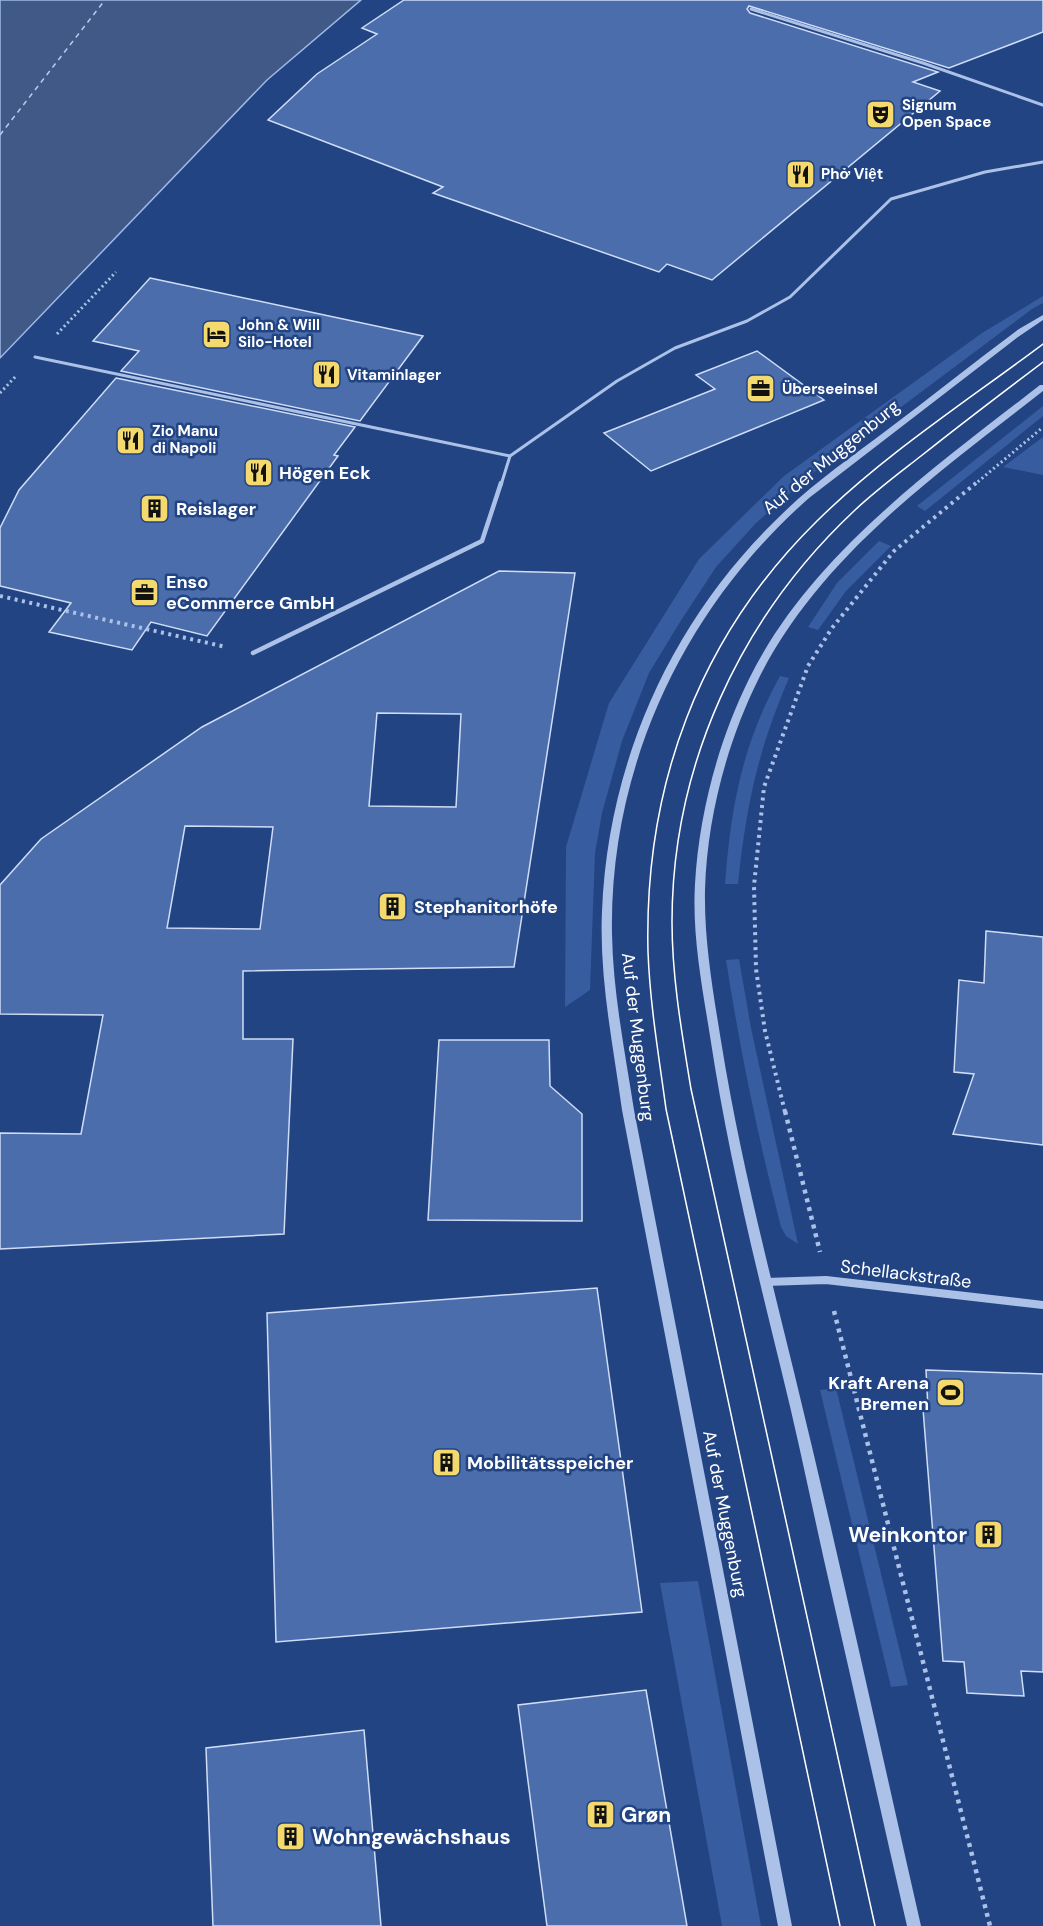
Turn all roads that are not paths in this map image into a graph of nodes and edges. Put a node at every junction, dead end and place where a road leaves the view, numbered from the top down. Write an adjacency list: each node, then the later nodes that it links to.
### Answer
1 (751, 9): 2 (lane)
2 (1043, 105)
3 (1043, 162): 7 (lane)
4 (1043, 316): 11 (street, Auf der Muggenburg)
5 (35, 357): 7 (lane)
6 (1043, 387): 9 (street)
7 (510, 456): 8 (lane)
8 (253, 653)
9 (765, 1282): 10 (street, Schellackstraße); 12 (street)
10 (1043, 1305)
11 (785, 1926)
12 (914, 1926)

